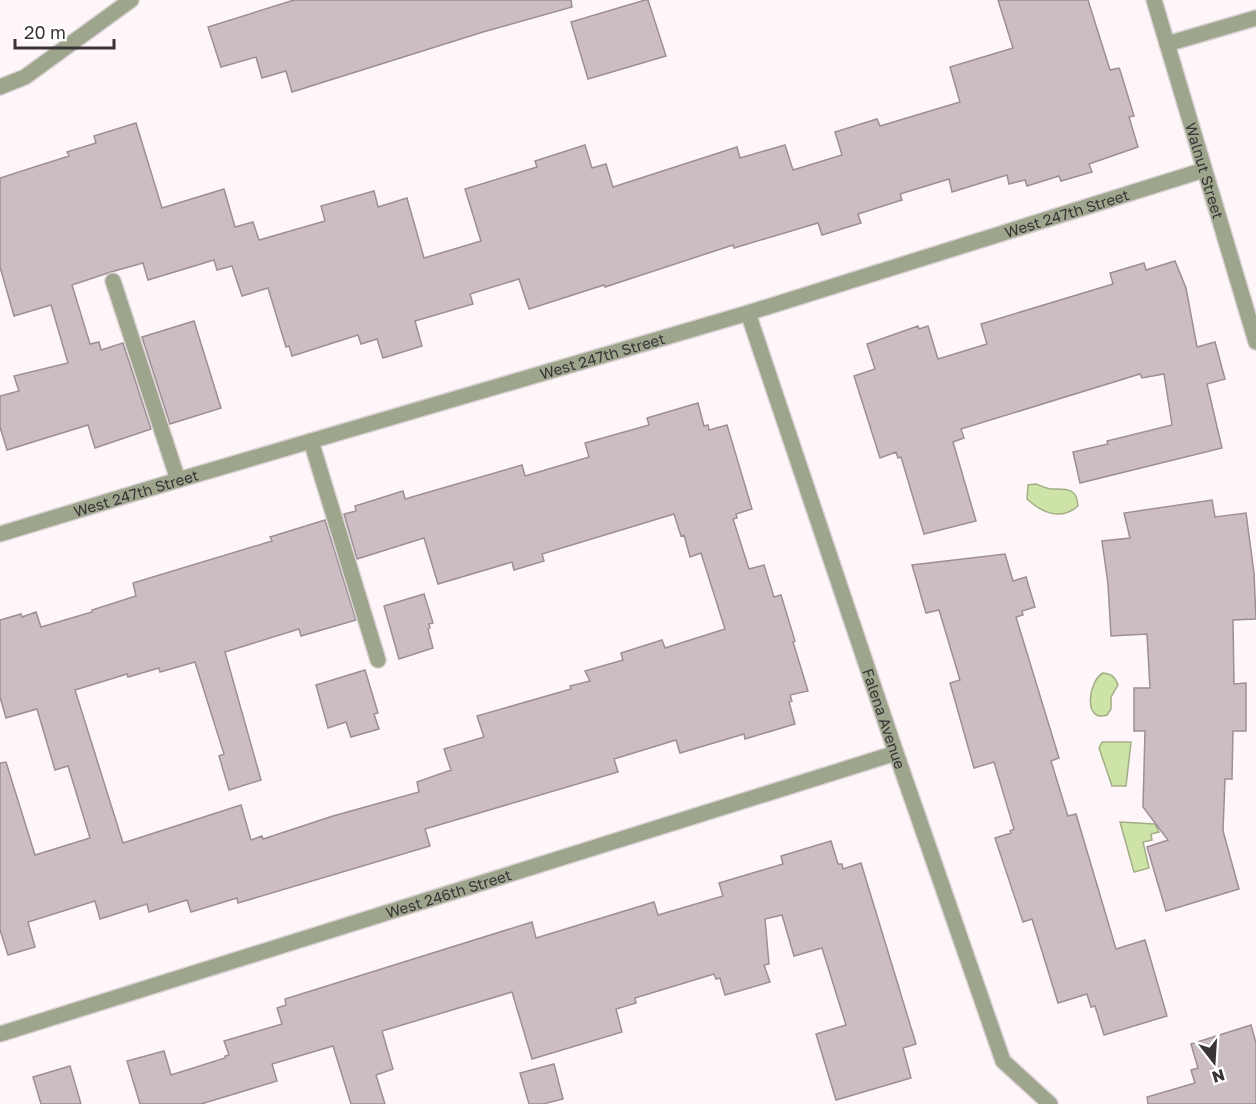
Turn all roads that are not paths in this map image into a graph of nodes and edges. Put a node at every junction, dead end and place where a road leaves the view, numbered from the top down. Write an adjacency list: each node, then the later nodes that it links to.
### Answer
1 (131, 0): 5 (street)
2 (1154, 0): 4 (street, Walnut Street)
3 (1256, 18): 4 (street)
4 (1167, 44): 6 (street, Walnut Street)
5 (0, 87)
6 (1204, 170): 8 (street, West 247th Street); 9 (street, Walnut Street)
7 (114, 281): 11 (street)
8 (748, 313): 10 (street, West 247th Street); 14 (street, Falena Avenue)
9 (1256, 342)
10 (311, 441): 11 (street, West 247th Street); 13 (street)
11 (178, 480): 12 (street, West 247th Street)
12 (0, 534)
13 (378, 660)
14 (896, 753): 15 (street, West 246th Street); 16 (street, Falena Avenue)
15 (0, 1035)
16 (1050, 1104)

